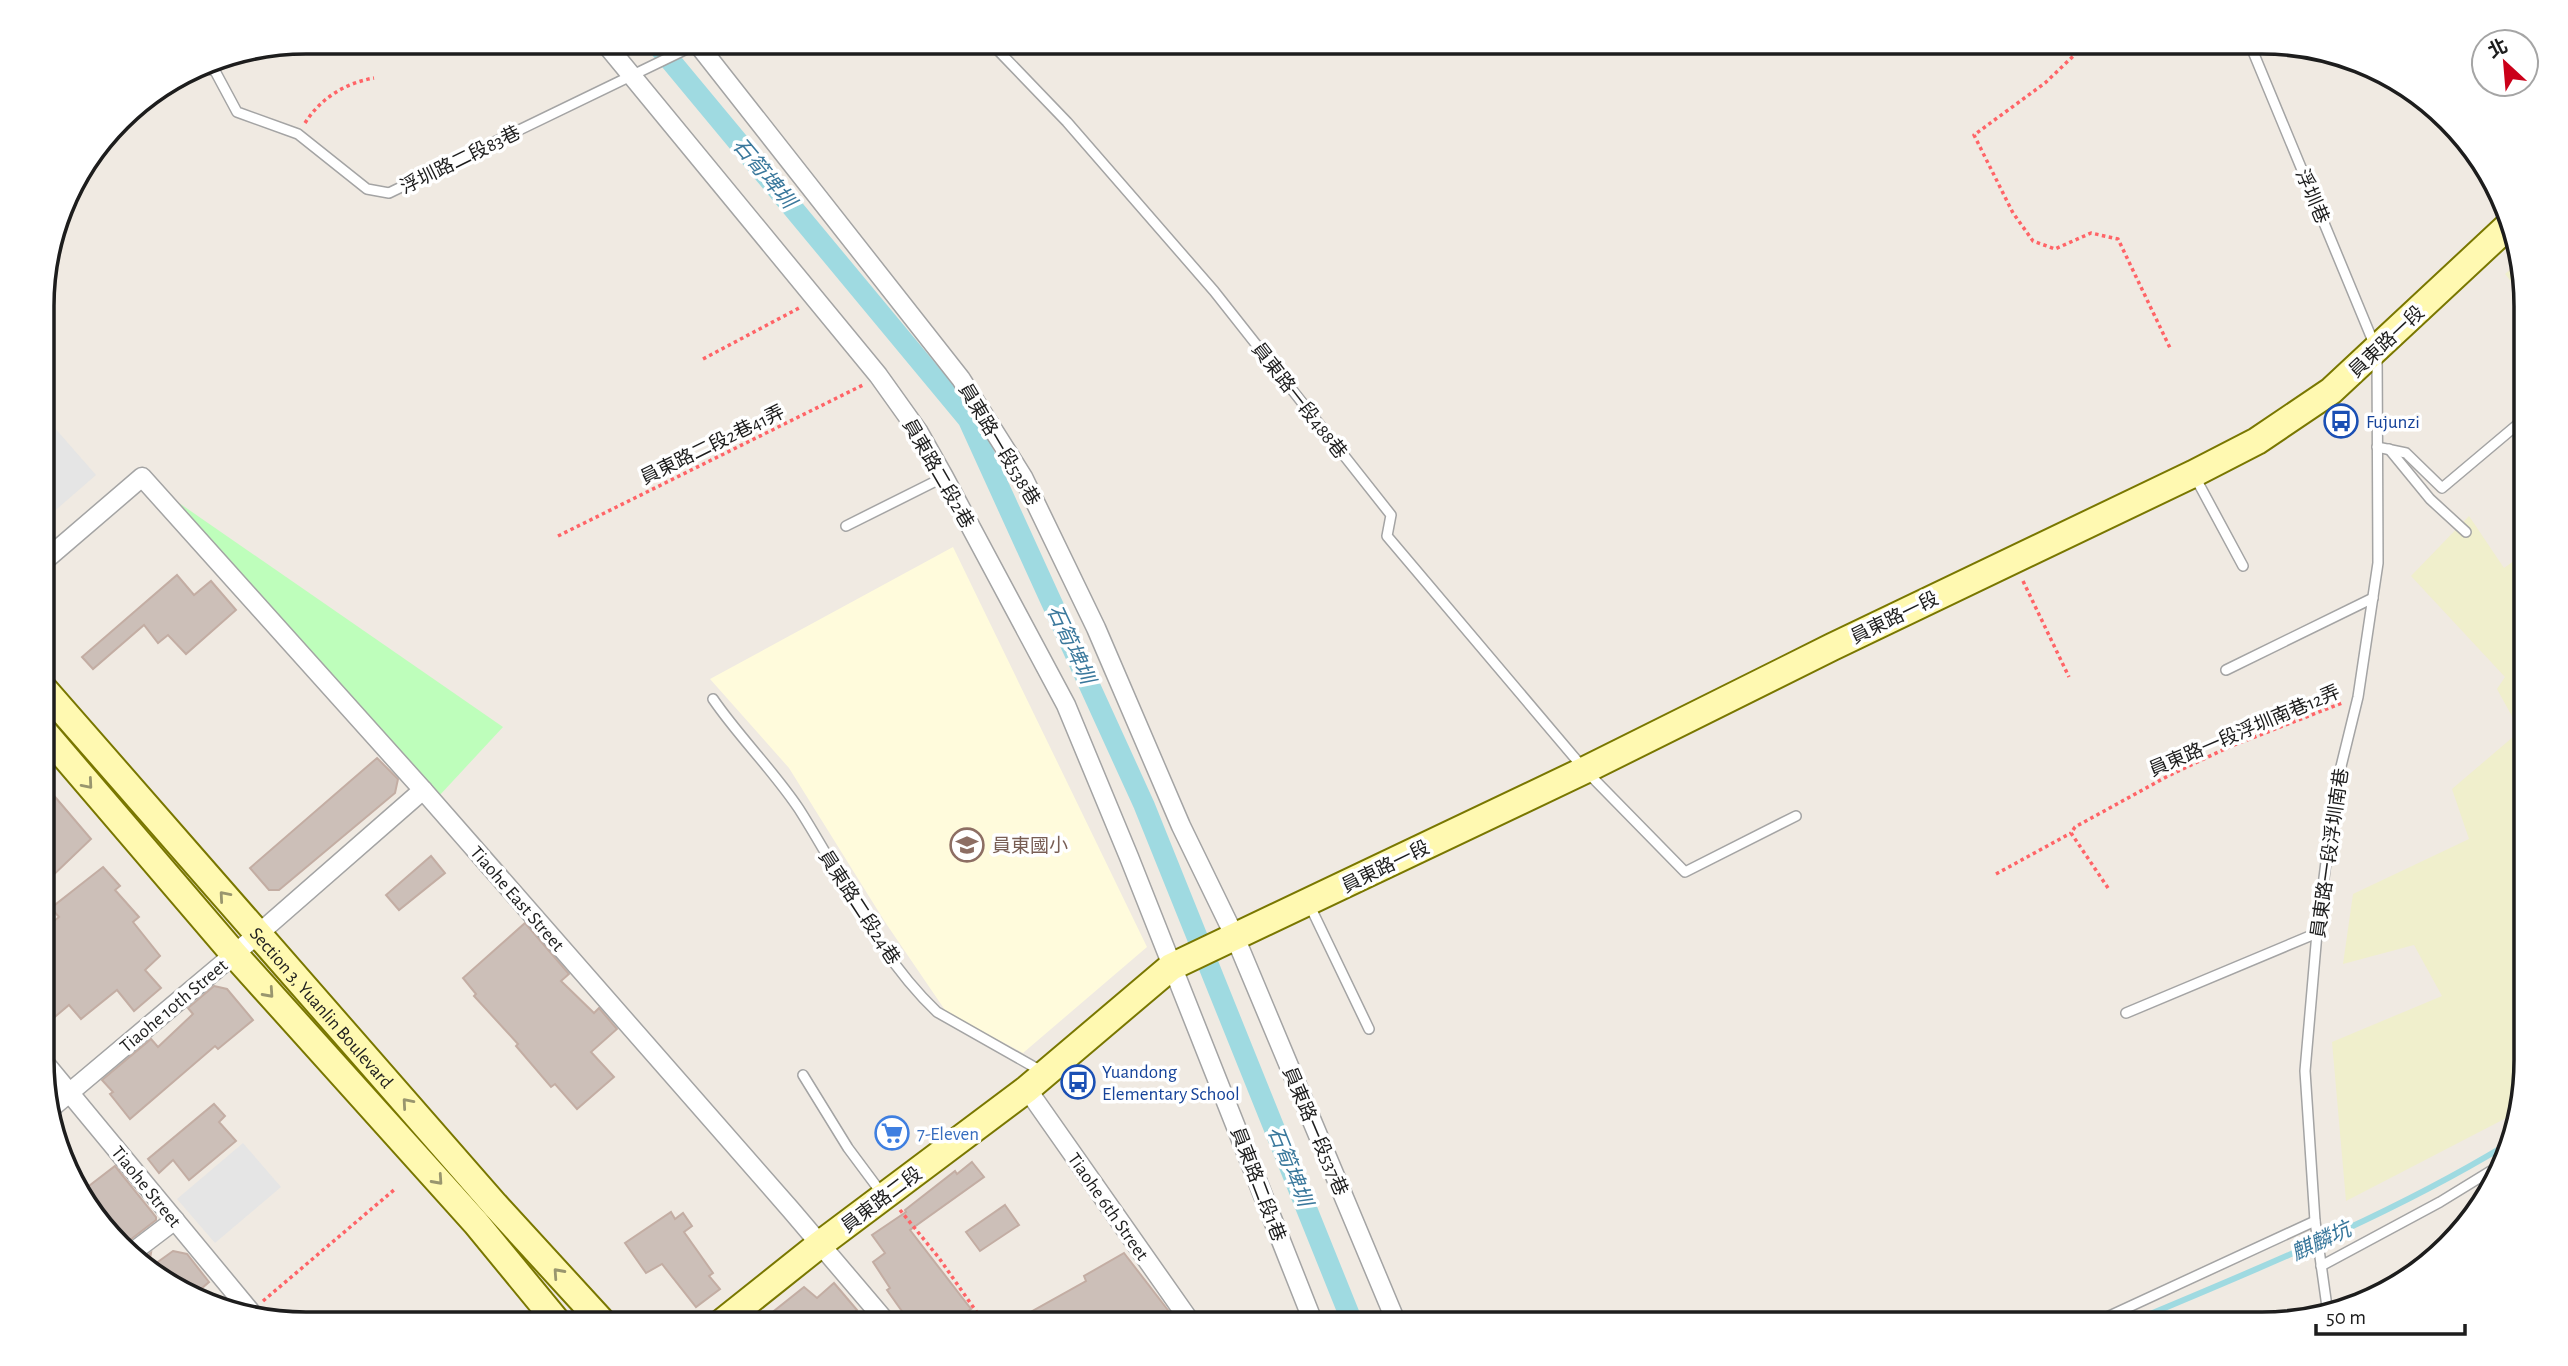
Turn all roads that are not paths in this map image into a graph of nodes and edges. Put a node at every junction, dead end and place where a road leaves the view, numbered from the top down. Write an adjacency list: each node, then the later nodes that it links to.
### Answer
1 (614, 54): 7 (street, 員東路二段2巷)
2 (676, 54): 7 (lane, 浮圳路二段83巷)
3 (707, 54): 30 (street, 員東路一段538巷)
4 (1002, 54): 24 (lane, 員東路一段488巷)
5 (2254, 54): 9 (lane, 浮圳巷)
6 (215, 71): 7 (lane, 浮圳路二段83巷)
7 (632, 76): 14 (street, 員東路二段2巷)
8 (2502, 232): 9 (main road, 員東路一段)
9 (2377, 351): 11 (lane, 員東路一段浮圳南巷); 13 (main road, 員東路一段)
10 (2514, 427): 12 (lane)
11 (2377, 447): 12 (lane); 19 (lane, 員東路一段浮圳南巷)
12 (2389, 449): 16 (lane)
13 (2193, 474): 18 (lane); 24 (main road, 員東路一段)
14 (944, 477): 15 (lane); 32 (street, 員東路二段2巷)
15 (846, 526)
16 (2466, 532)
17 (54, 553): 25 (street, Tiaohe East Street)
18 (2243, 566)
19 (2373, 598): 20 (lane); 28 (lane, 員東路一段浮圳南巷)
20 (2225, 670)
21 (713, 699): 37 (lane, 員東路二段24巷)
22 (54, 701): 29 (main road, Section 3, Yuanlin Boulevard, one-way to 22)
23 (54, 744): 31 (main road, Section 3, Yuanlin Boulevard, one-way to 31)
24 (1586, 769): 26 (lane); 27 (main road, 員東路一段)
25 (423, 790): 29 (street, Tiaohe 10th Street); 44 (street, Tiaohe East Street)
26 (1796, 817)
27 (1308, 903): 30 (main road, 員東路一段); 34 (lane)
28 (2317, 933): 33 (lane); 43 (lane, 員東路一段浮圳南巷)
29 (257, 935): 31 (street, Tiaohe 10th Street); 50 (main road, Section 3, Yuanlin Boulevard, one-way to 29)
30 (1235, 937): 32 (main road, 員東路一段); 55 (street, 員東路一段537巷)
31 (234, 954): 38 (street, Tiaohe 10th Street); 49 (main road, Section 3, Yuanlin Boulevard, one-way to 49)
32 (1171, 967): 37 (main road, 員東路二段); 54 (street, 員東路二段1巷)
33 (2126, 1013)
34 (1369, 1029)
35 (55, 1075): 38 (street, Tiaohe Street)
36 (803, 1075): 41 (lane)
37 (1036, 1081): 41 (main road, 員東路二段); 53 (street, Tiaohe 6th Street)
38 (70, 1092): 39 (street, Tiaohe 10th Street); 42 (street, Tiaohe Street)
39 (58, 1102)
40 (2487, 1173): 46 (lane)
41 (884, 1196): 44 (main road, 員東路二段)
42 (175, 1220): 45 (street); 48 (street, Tiaohe Street)
43 (2315, 1221): 46 (lane, 員東路一段浮圳南巷); 56 (lane)
44 (819, 1245): 51 (main road, 員東路二段); 52 (street, Tiaohe East Street)
45 (139, 1248)
46 (2321, 1266): 47 (lane, 員東路一段浮圳南巷)
47 (2326, 1303)
48 (256, 1307)
49 (549, 1312)
50 (593, 1312)
51 (735, 1312)
52 (878, 1312)
53 (1184, 1312)
54 (1309, 1312)
55 (1392, 1312)
56 (2118, 1312)

